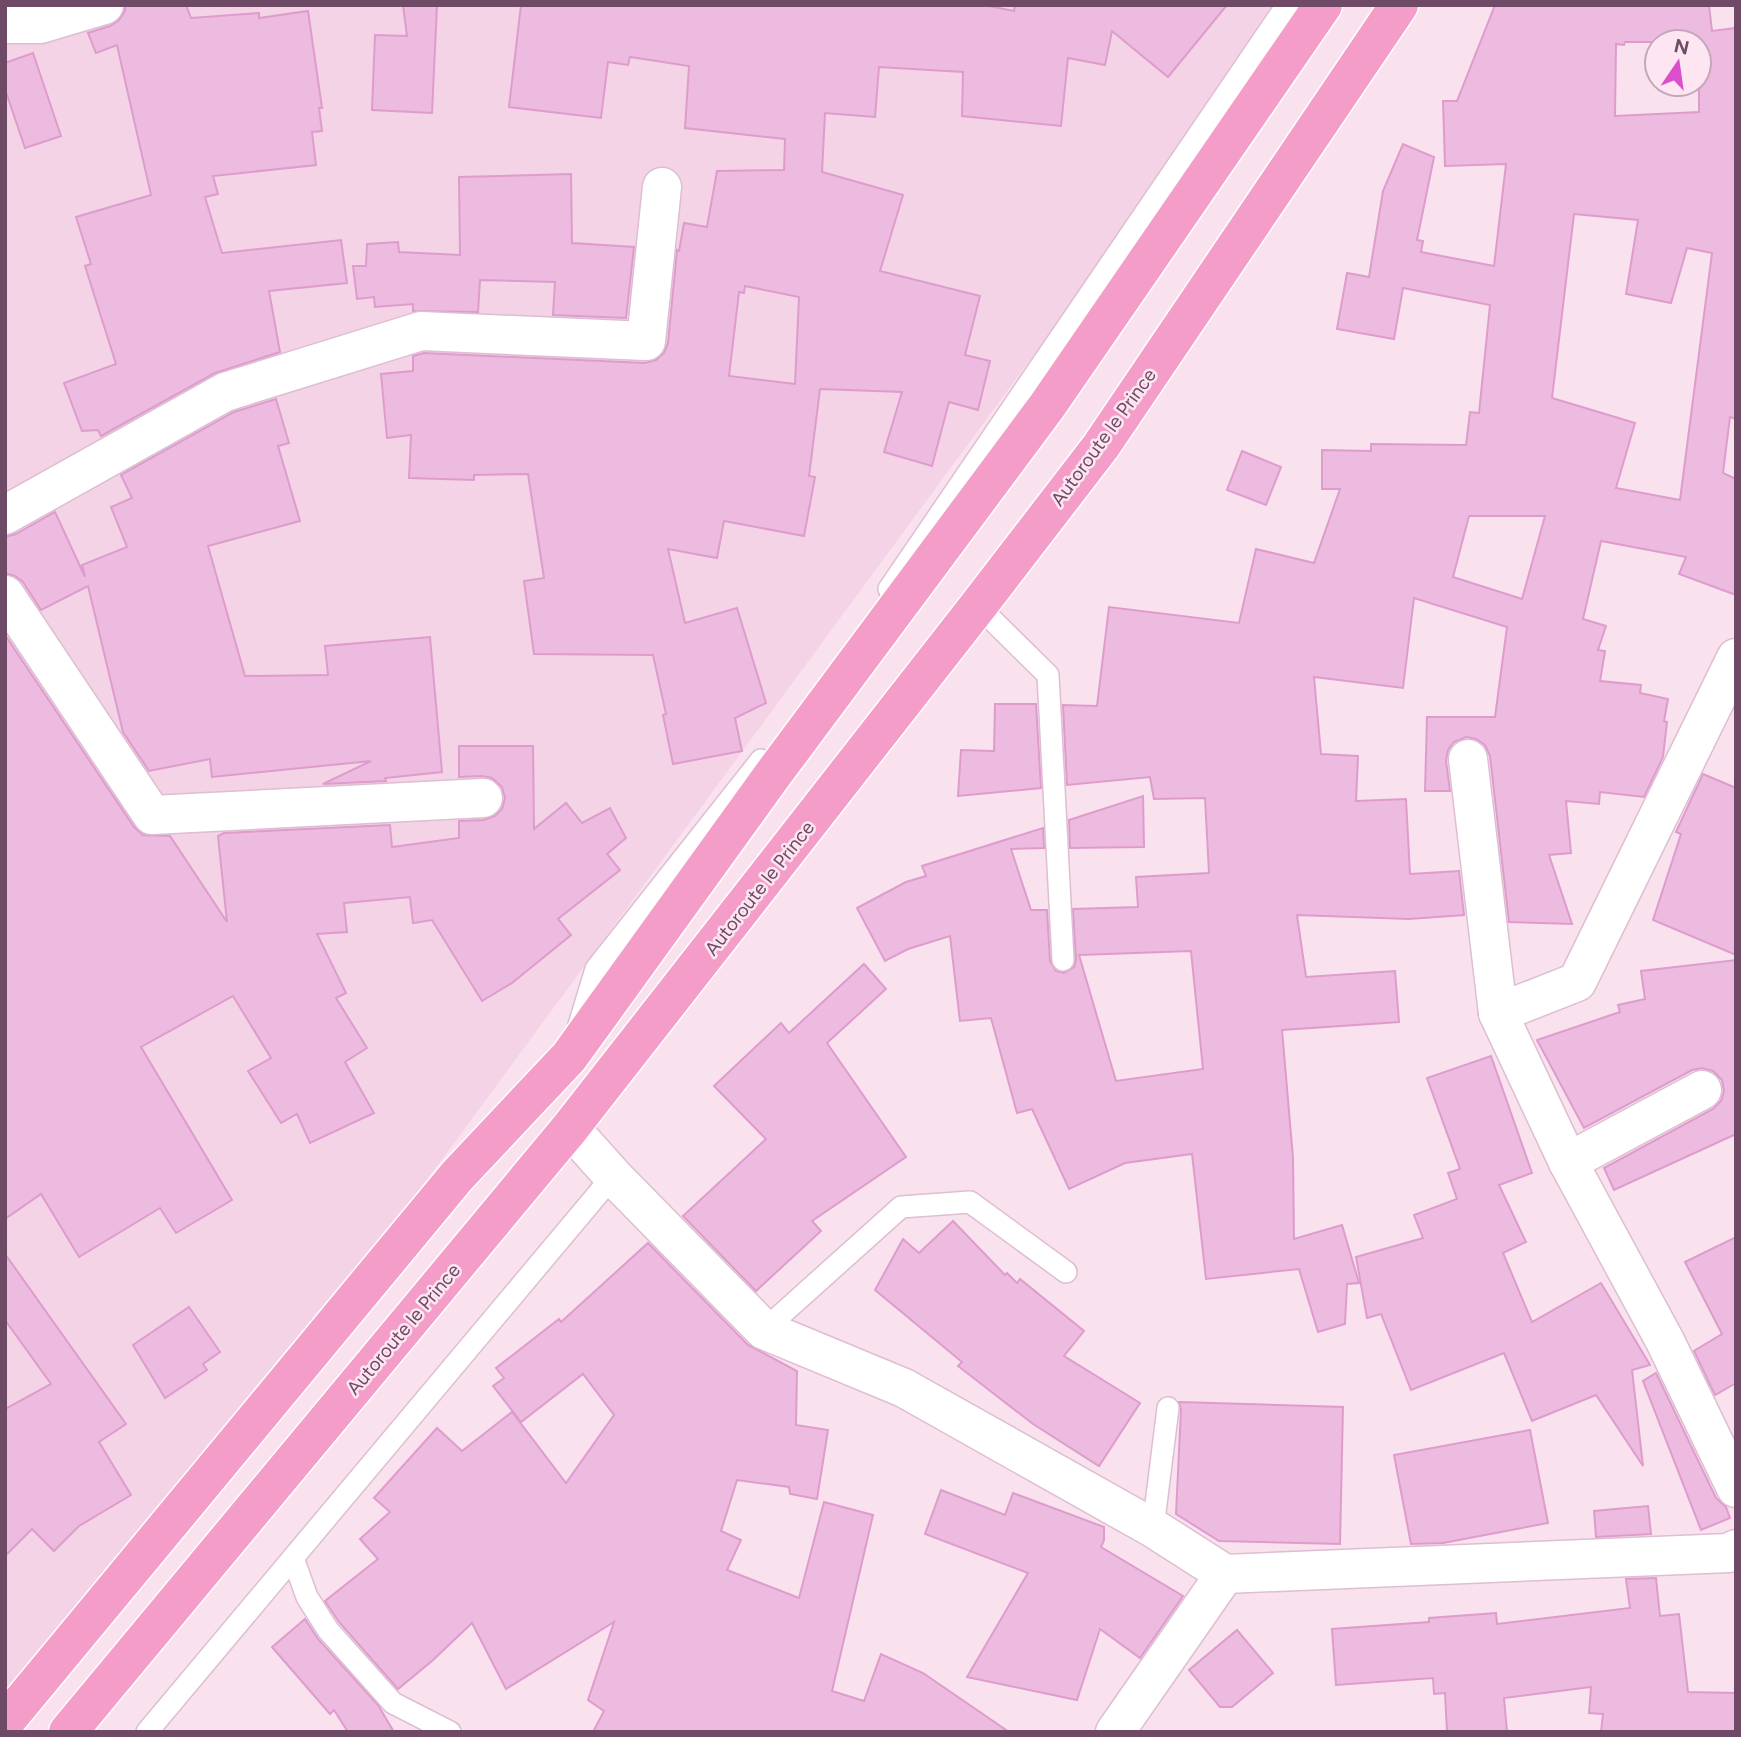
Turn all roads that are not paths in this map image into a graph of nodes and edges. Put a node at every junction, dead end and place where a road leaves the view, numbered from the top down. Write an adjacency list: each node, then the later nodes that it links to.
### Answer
1 (104, 5): 5 (street)
2 (1287, 5): 15 (lane)
3 (1324, 5): 15 (main road)
4 (1399, 5): 9 (main road, Autoroute le Prince)
5 (5, 24)
6 (662, 187): 7 (street)
7 (6, 511)
8 (5, 595): 12 (street)
9 (978, 606): 13 (lane); 17 (main road, Autoroute le Prince)
10 (1736, 657): 14 (street)
11 (1468, 759): 14 (street)
12 (483, 798)
13 (1063, 960)
14 (1497, 1013): 18 (street)
15 (569, 1057): 28 (main road)
16 (1702, 1090): 18 (street)
17 (570, 1128): 19 (street); 29 (main road, Autoroute le Prince)
18 (1568, 1162): 23 (street)
19 (613, 1176): 21 (street); 26 (lane)
20 (1066, 1272): 21 (lane)
21 (764, 1330): 24 (street)
22 (1168, 1408): 24 (lane)
23 (1736, 1488)
24 (1153, 1528): 27 (street)
25 (1736, 1549): 27 (street)
26 (293, 1558): 30 (lane); 31 (lane)
27 (1225, 1574): 32 (street)
28 (5, 1722)
29 (68, 1732)
30 (147, 1732)
31 (450, 1732)
32 (1115, 1732)

